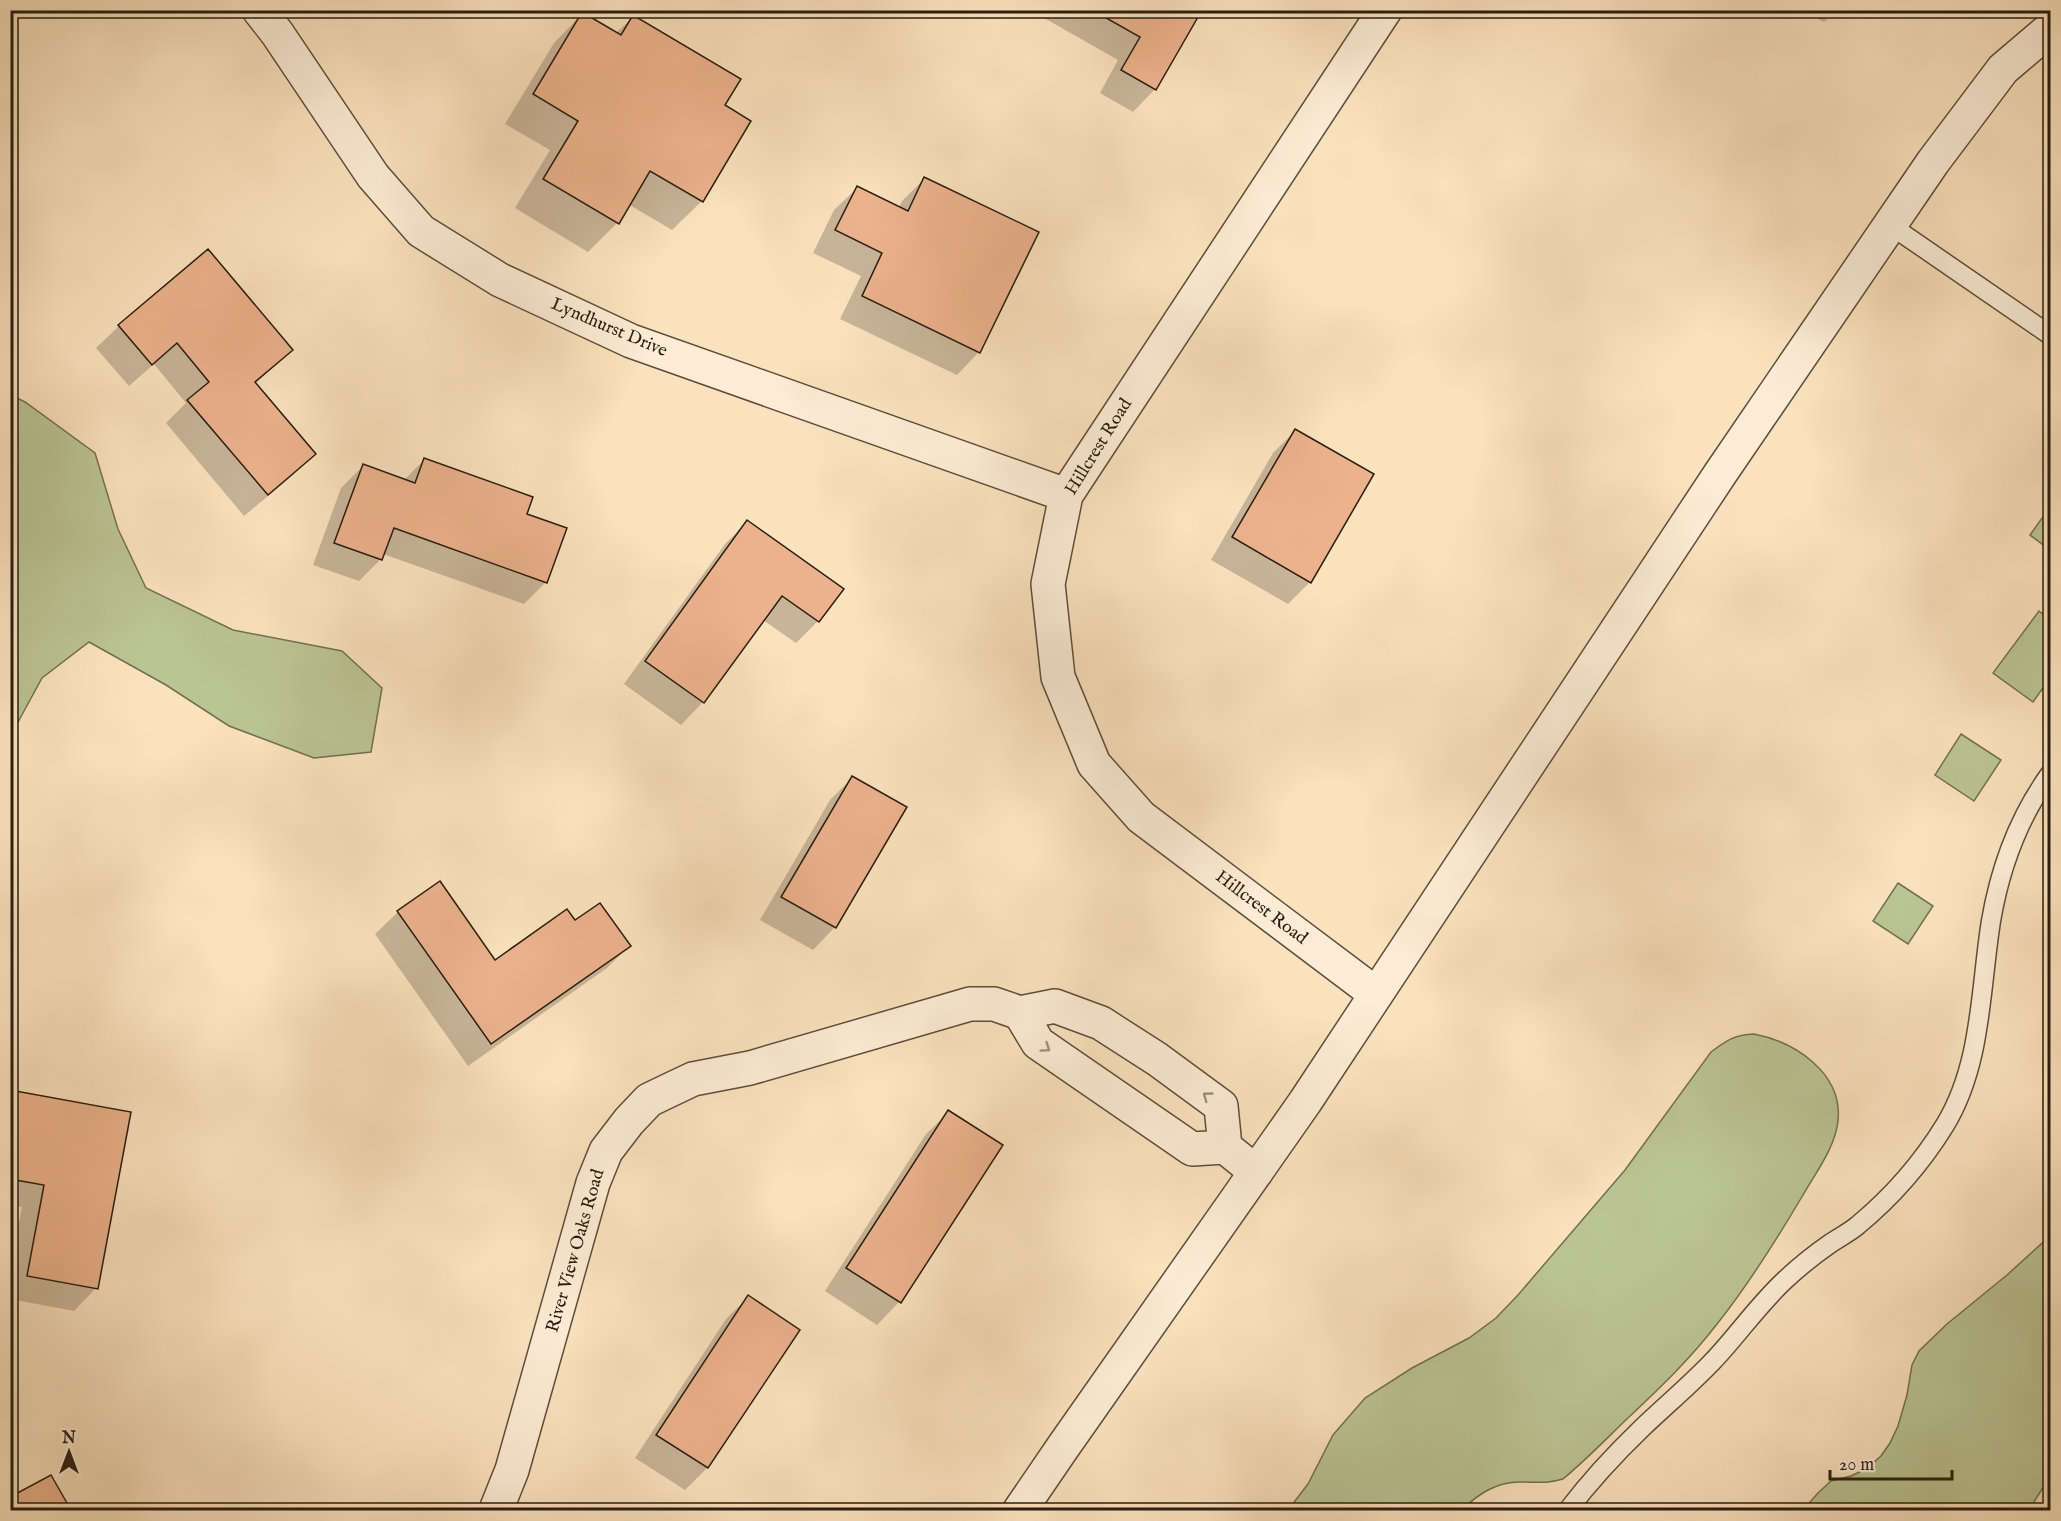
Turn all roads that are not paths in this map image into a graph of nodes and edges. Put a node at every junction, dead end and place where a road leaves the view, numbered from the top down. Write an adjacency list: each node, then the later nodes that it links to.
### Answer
1 (259, 10): 6 (street, Lyndhurst Drive)
2 (1385, 10): 6 (street, Hillcrest Road)
3 (2050, 29): 4 (street)
4 (1890, 225): 5 (lane); 8 (street)
5 (2050, 335)
6 (1066, 495): 8 (street, Hillcrest Road)
7 (2050, 774): 14 (lane)
8 (1376, 994): 11 (street)
9 (1020, 1013): 10 (street, one-way to 10); 10 (street, one-way to 9); 12 (street, River View Oaks Road)
10 (1225, 1147): 11 (street)
11 (1256, 1172): 13 (street)
12 (496, 1510)
13 (1020, 1510)
14 (1568, 1510)

